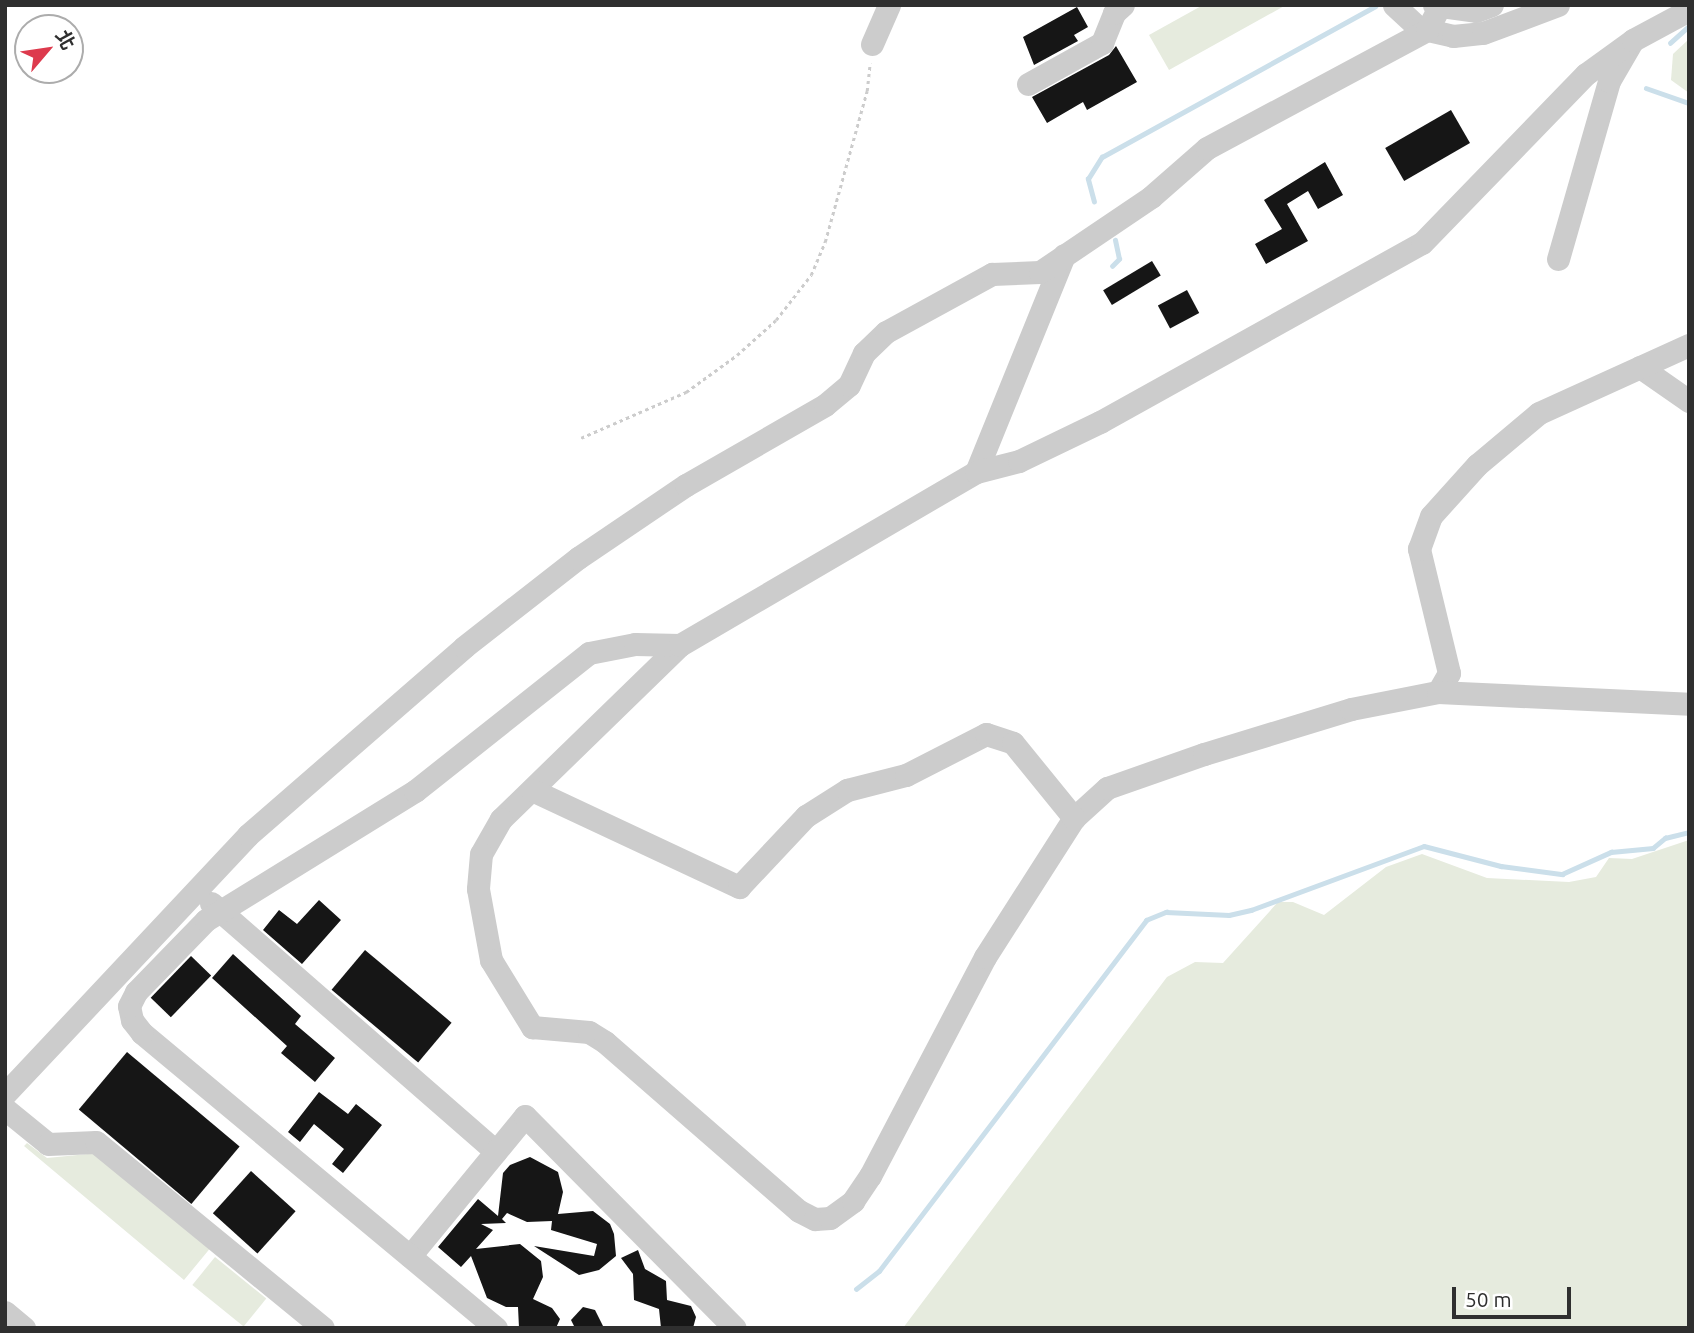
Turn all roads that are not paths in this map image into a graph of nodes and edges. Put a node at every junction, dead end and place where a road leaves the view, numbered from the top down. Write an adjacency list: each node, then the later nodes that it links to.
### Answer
1 (889, 5): 10 (lane)
2 (1123, 5): 11 (lane)
3 (1394, 5): 8 (lane)
4 (1492, 5): 6 (lane)
5 (1558, 5): 8 (lane)
6 (1437, 6): 8 (lane)
7 (1689, 10): 9 (lane)
8 (1427, 30): 12 (lane)
9 (1633, 40): 13 (lane); 17 (lane)
10 (872, 44)
11 (1028, 84)
12 (1064, 254): 17 (lane); 23 (lane)
13 (1558, 259)
14 (1689, 345): 15 (lane)
15 (1640, 366): 16 (lane); 19 (lane)
16 (1689, 401)
17 (976, 472): 18 (lane)
18 (680, 645): 21 (lane); 24 (lane)
19 (1438, 692): 20 (lane); 22 (lane)
20 (1689, 704)
21 (532, 790): 22 (lane); 22 (lane)
22 (1074, 818)
23 (196, 889): 24 (lane); 25 (lane)
24 (221, 912): 27 (lane); 28 (lane)
25 (5, 1094)
26 (5, 1109): 31 (lane)
27 (496, 1152): 28 (lane); 33 (lane)
28 (410, 1256): 32 (lane)
29 (5, 1312): 30 (lane)
30 (24, 1328)
31 (323, 1328)
32 (496, 1328)
33 (735, 1328)

